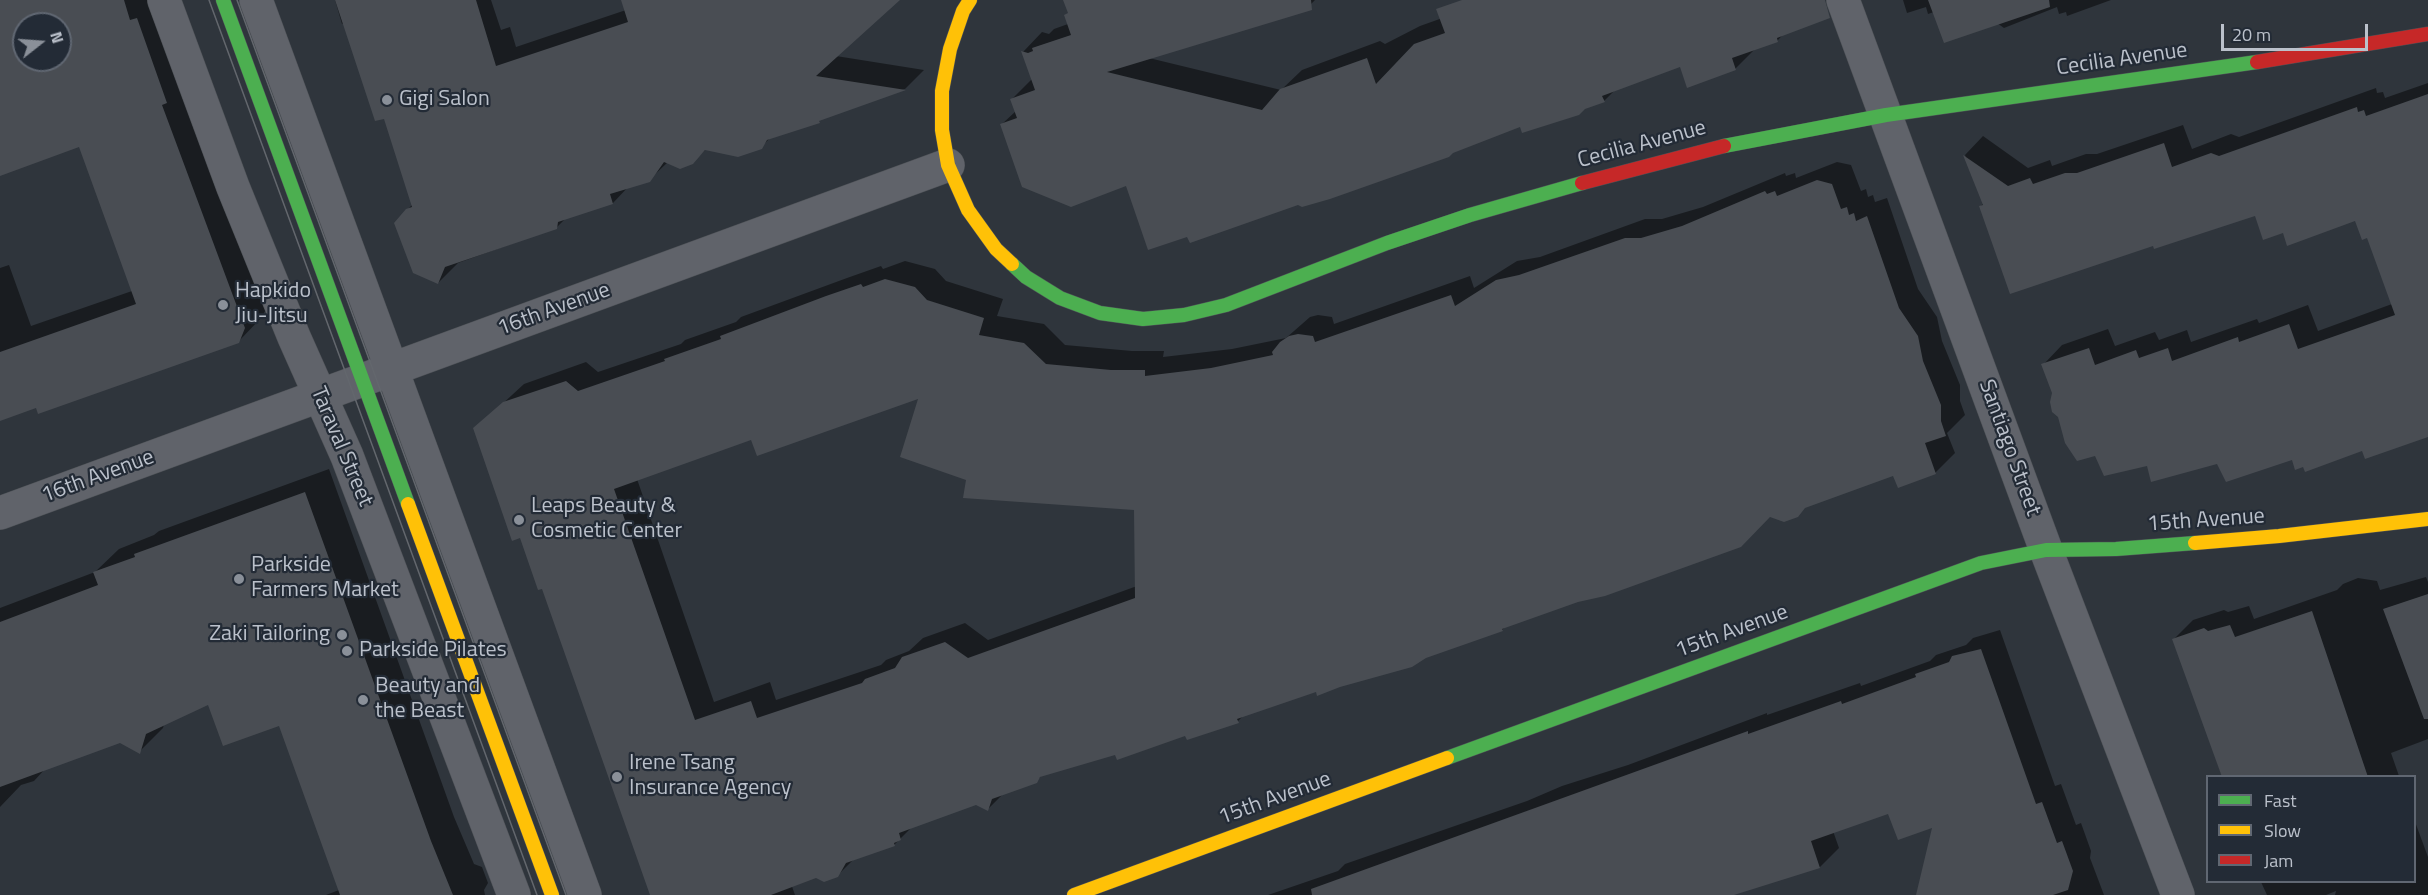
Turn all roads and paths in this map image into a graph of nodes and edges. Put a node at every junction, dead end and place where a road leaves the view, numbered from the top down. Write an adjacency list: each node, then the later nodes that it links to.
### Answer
1 (164, 0): 10 (street, Taraval Street)
2 (223, 0): 9 (street, Taraval Street)
3 (256, 0): 9 (street, Taraval Street)
4 (970, 0): 8 (street)
5 (1844, 0): 7 (street, Santiago Street)
6 (2428, 33): 7 (street, Cecilia Avenue)
7 (1886, 115): 8 (street, Cecilia Avenue); 13 (street, Santiago Street)
8 (948, 165): 9 (street, 16th Avenue)
9 (377, 375): 10 (street, 16th Avenue); 15 (street, Taraval Street); 16 (street, Taraval Street)
10 (320, 396): 11 (street, 16th Avenue); 14 (street, Taraval Street)
11 (0, 513)
12 (2428, 519): 13 (street, 15th Avenue)
13 (2046, 550): 17 (street, 15th Avenue); 18 (street, Santiago Street)
14 (514, 895)
15 (552, 895)
16 (585, 895)
17 (1074, 895)
18 (2178, 895)

